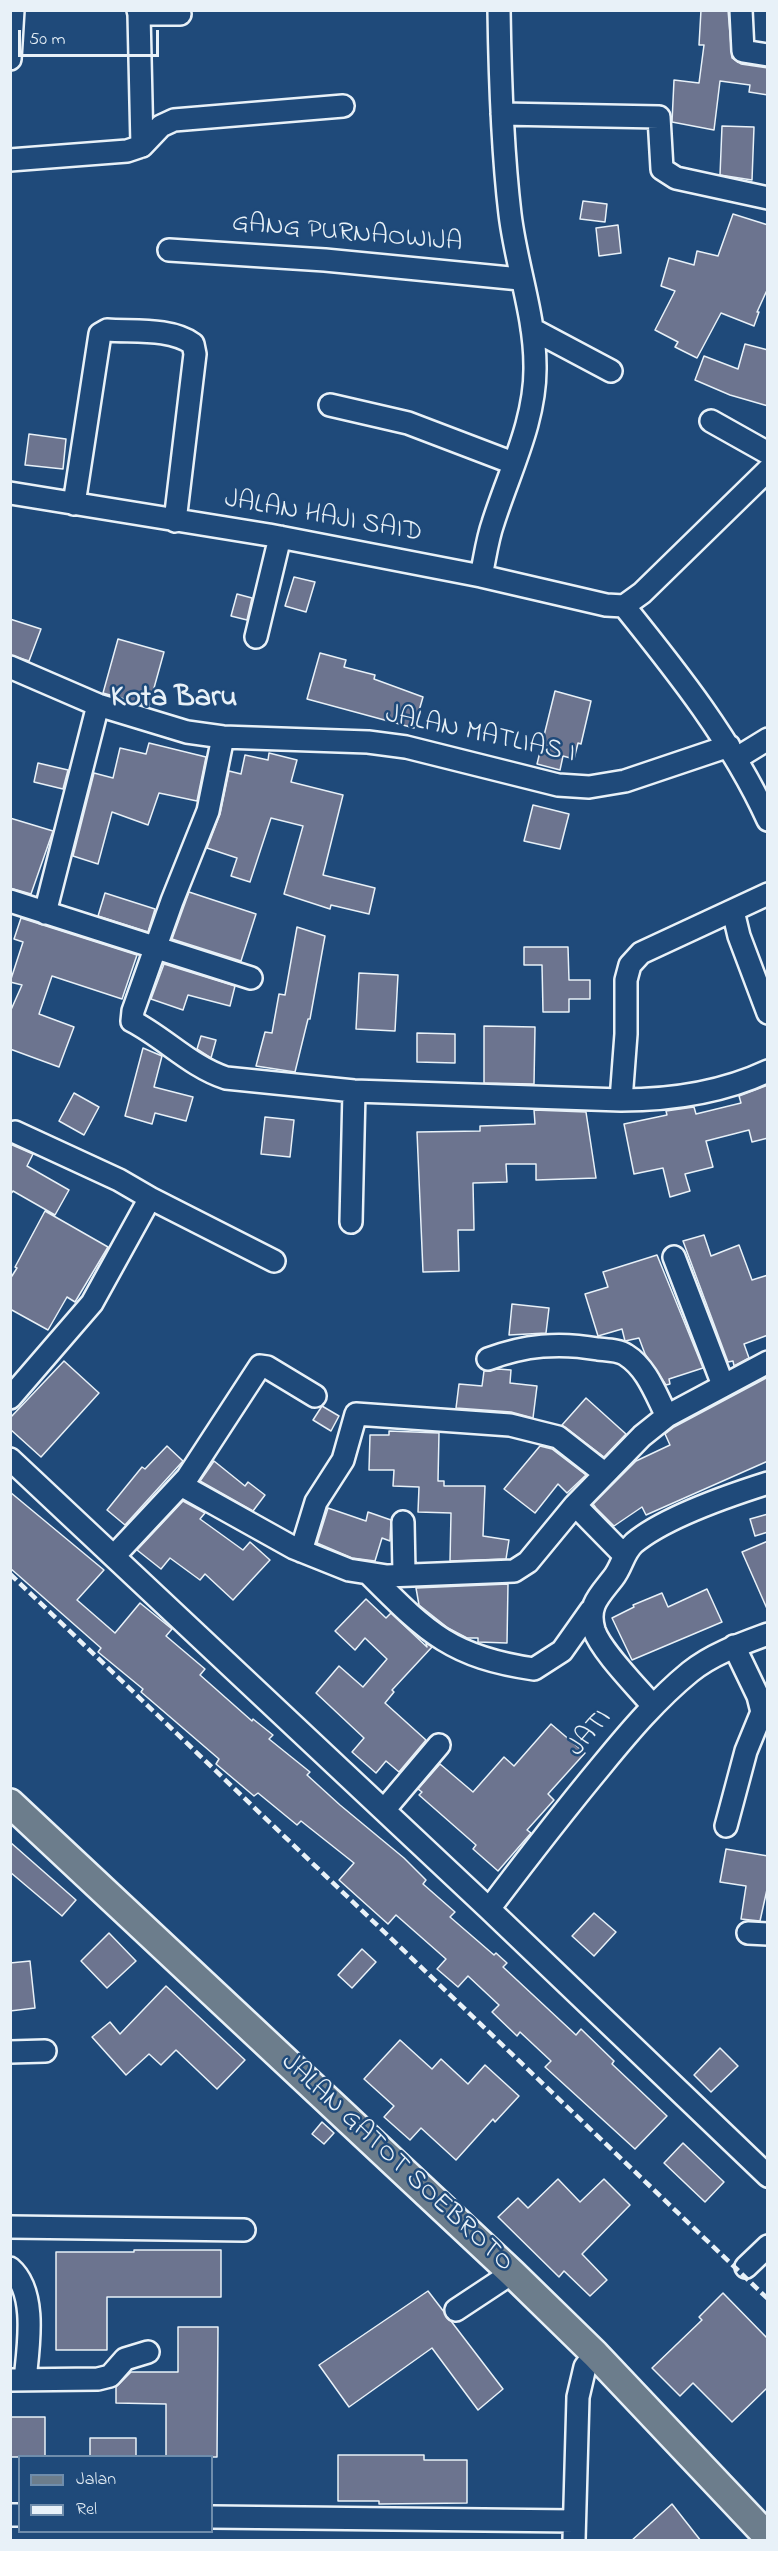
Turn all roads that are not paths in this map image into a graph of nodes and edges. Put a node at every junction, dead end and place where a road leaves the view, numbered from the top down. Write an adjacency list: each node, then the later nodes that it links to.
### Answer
1 (13, 10): 7 (street)
2 (499, 10): 9 (street)
3 (741, 10): 6 (street)
4 (139, 12): 5 (street); 10 (street)
5 (180, 14)
6 (768, 55)
7 (10, 59)
8 (343, 106): 10 (street)
9 (502, 114): 12 (street); 14 (street)
10 (142, 146): 11 (street)
11 (10, 160)
12 (768, 198)
13 (169, 250): 14 (street, GANG PURNAOWIJA)
14 (520, 279): 15 (street)
15 (532, 329): 16 (street); 20 (street)
16 (611, 371)
17 (330, 405): 20 (street)
18 (711, 422): 19 (street)
19 (768, 453)
20 (513, 463): 26 (street)
21 (765, 477): 27 (street)
22 (10, 493): 23 (street, JALAN HAJI SAID)
23 (74, 504): 24 (street, JALAN HAJI SAID); 24 (street)
24 (175, 521): 25 (street, JALAN HAJI SAID)
25 (280, 537): 26 (street, JALAN HAJI SAID); 28 (street)
26 (481, 576): 27 (street, JALAN HAJI SAID)
27 (624, 606): 33 (street)
28 (256, 637)
29 (10, 667): 30 (street, JALAN MATLIAS I)
30 (98, 705): 31 (street, JALAN MATLIAS I); 38 (street)
31 (223, 737): 33 (street, JALAN MATLIAS I); 39 (street)
32 (768, 740): 33 (street)
33 (733, 752): 34 (street)
34 (768, 820)
35 (768, 894): 37 (street)
36 (10, 902): 38 (street)
37 (733, 911): 41 (street); 44 (street)
38 (45, 913): 39 (street)
39 (154, 947): 40 (street); 43 (street)
40 (251, 978)
41 (768, 1013)
42 (768, 1071): 44 (street)
43 (354, 1091): 44 (street); 47 (street)
44 (621, 1100)
45 (15, 1132): 46 (street)
46 (150, 1198): 49 (street); 54 (street)
47 (351, 1222)
48 (674, 1257): 52 (street)
49 (274, 1261)
50 (488, 1359): 55 (street)
51 (768, 1362): 52 (street)
52 (723, 1386): 55 (street)
53 (315, 1396): 59 (street)
54 (10, 1398)
55 (667, 1416): 57 (street)
56 (10, 1459): 64 (street)
57 (604, 1473): 60 (street); 62 (street)
58 (768, 1483): 63 (street)
59 (181, 1485): 62 (street); 64 (street)
60 (575, 1505): 63 (street); 65 (street)
61 (403, 1522): 65 (street)
62 (302, 1551): 66 (street)
63 (624, 1555): 67 (street)
64 (114, 1556): 73 (street)
65 (404, 1573): 66 (street)
66 (369, 1574): 67 (street)
67 (591, 1610): 70 (street)
68 (768, 1634): 69 (street, JATI)
69 (734, 1646): 70 (street, JATI); 74 (street)
70 (653, 1706): 75 (street, JATI)
71 (439, 1745): 73 (street)
72 (11, 1804): 84 (main road, JALAN GATOT SOEBROTO)
73 (384, 1810): 75 (street)
74 (726, 1826)
75 (489, 1909): 78 (street)
76 (45, 2051): 77 (street)
77 (10, 2052)
78 (768, 2176)
79 (10, 2227): 80 (street)
80 (244, 2230)
81 (768, 2246): 82 (street)
82 (746, 2267)
83 (10, 2268): 88 (street)
84 (512, 2273): 85 (street); 87 (main road, JALAN GATOT SOEBROTO)
85 (456, 2310)
86 (148, 2352): 88 (street)
87 (595, 2354): 90 (street); 91 (main road, JALAN GATOT SOEBROTO)
88 (18, 2380)
89 (213, 2517): 90 (street)
90 (574, 2530)
91 (768, 2537)

